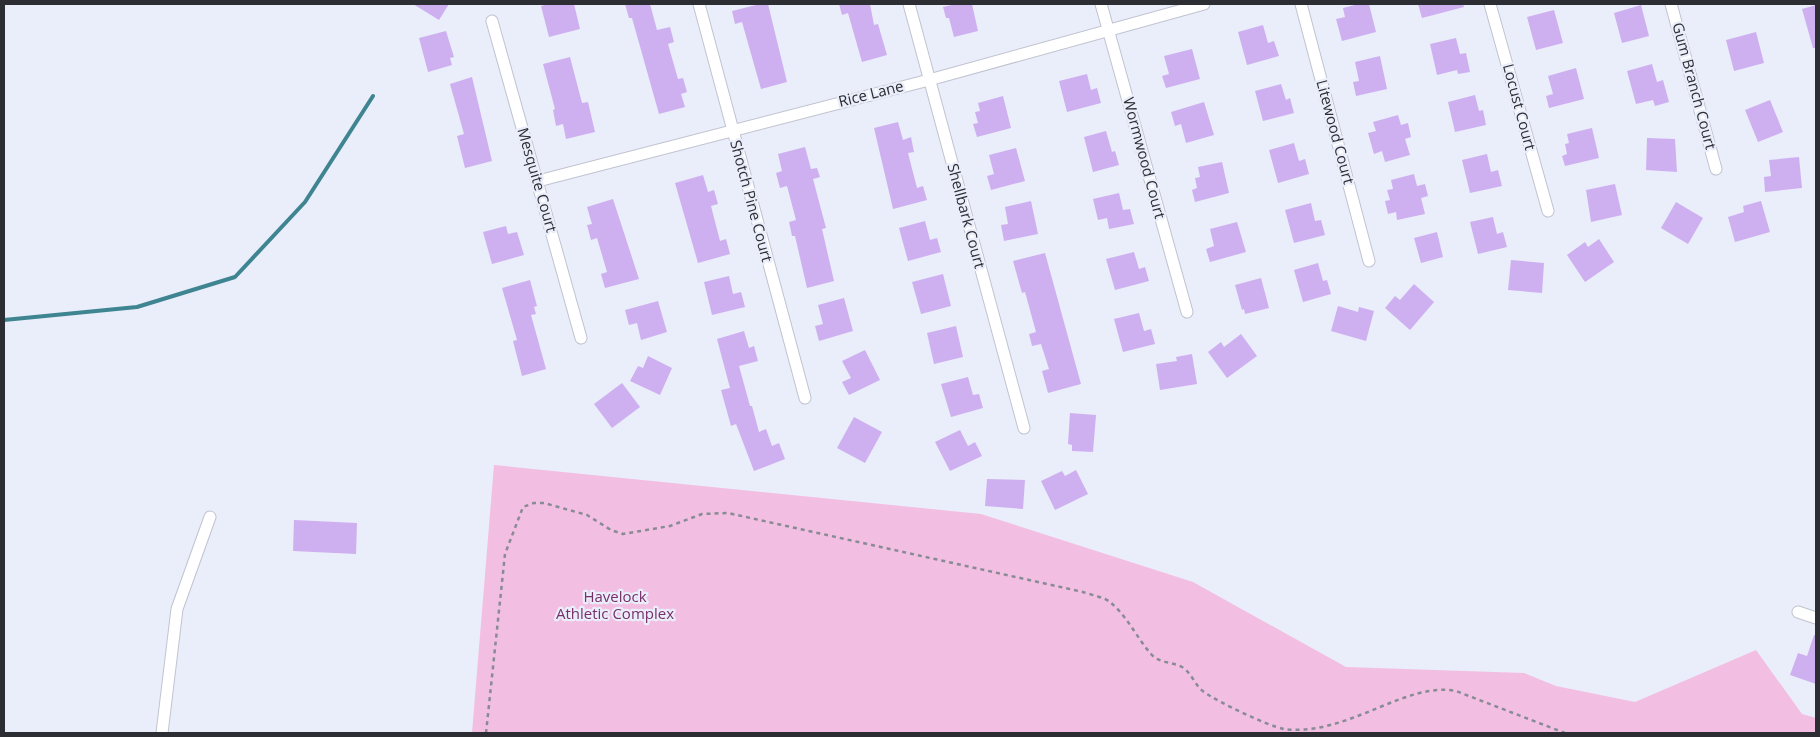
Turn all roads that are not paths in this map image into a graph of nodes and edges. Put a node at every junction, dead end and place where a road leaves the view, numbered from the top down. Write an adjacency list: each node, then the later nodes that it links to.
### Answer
1 (699, 4): 11 (street, Shotch Pine Court)
2 (909, 4): 10 (street, Shellbark Court)
3 (1102, 4): 9 (street, Wormwood Court)
4 (1204, 4): 9 (street, Rice Lane)
5 (1301, 4): 15 (street, Litewood Court)
6 (1490, 4): 14 (street, Locust Court)
7 (1672, 4): 12 (street, Gum Branch Court)
8 (492, 21): 13 (street, Mesquite Court)
9 (1109, 30): 10 (street, Rice Lane); 16 (street, Wormwood Court)
10 (929, 80): 11 (street, Rice Lane); 19 (street, Shellbark Court)
11 (732, 130): 13 (street, Rice Lane); 18 (street, Shotch Pine Court)
12 (1716, 169)
13 (538, 181): 17 (street, Mesquite Court)
14 (1548, 211)
15 (1369, 261)
16 (1187, 312)
17 (581, 338)
18 (805, 398)
19 (1024, 428)
20 (210, 517): 23 (street)
21 (1798, 612): 22 (street)
22 (1816, 618)
23 (162, 733)

